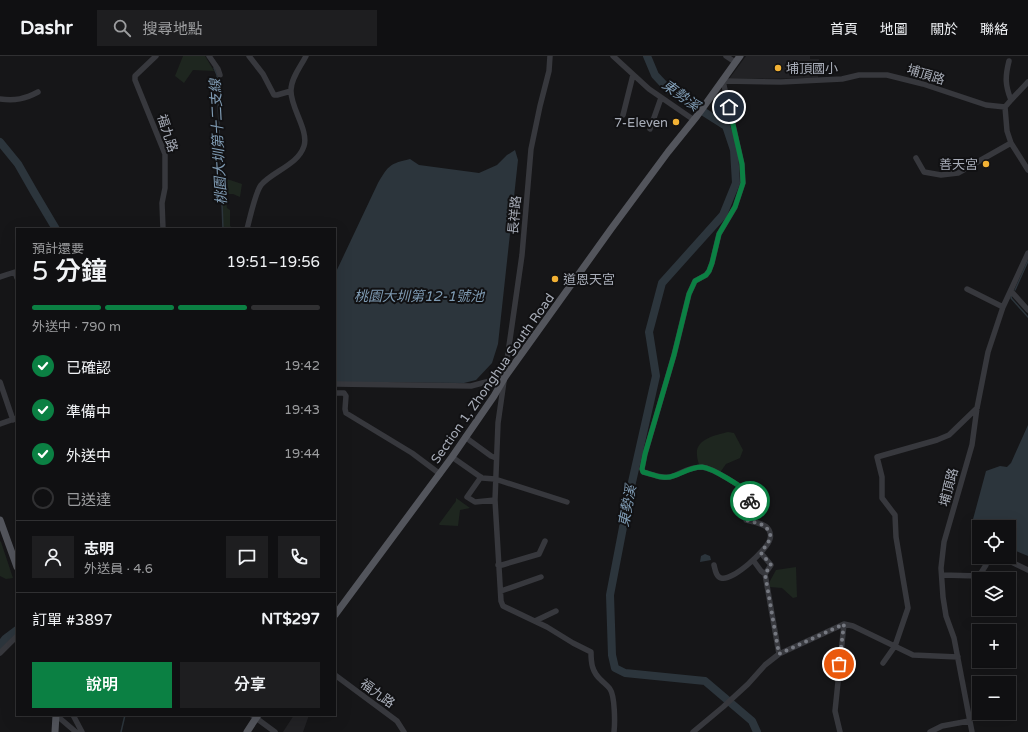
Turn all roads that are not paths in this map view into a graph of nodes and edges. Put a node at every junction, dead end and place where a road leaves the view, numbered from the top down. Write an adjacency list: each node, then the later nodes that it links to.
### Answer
1 (156, 56): 27 (street, 福九路)
2 (209, 56): 11 (street)
3 (249, 56): 15 (street)
4 (306, 56): 15 (street)
5 (550, 56): 36 (street, 長祥路)
6 (613, 56): 12 (street)
7 (726, 56): 10 (street)
8 (740, 56): 10 (main road, Section 1, Zhonghua South Road)
9 (1008, 61): 19 (street)
10 (735, 62): 13 (main road, Section 1, Zhonghua South Road)
11 (220, 75)
12 (633, 75): 17 (street); 21 (street)
13 (723, 81): 20 (street, 埔頂路); 22 (main road, Section 1, Zhonghua South Road); 55 (street)
14 (1028, 82): 19 (street)
15 (291, 91): 28 (street)
16 (38, 92): 18 (street)
17 (661, 98): 22 (street); 23 (street)
18 (0, 99)
19 (1011, 100): 20 (street)
20 (1005, 107): 24 (street)
21 (623, 115)
22 (696, 118): 36 (main road, Section 1, Zhonghua South Road)
23 (650, 129)
24 (1011, 143): 25 (street); 26 (street)
25 (916, 158)
26 (1028, 170)
27 (163, 228)
28 (247, 228)
29 (1028, 253): 33 (street, 埔頂路)
30 (16, 275): 31 (street)
31 (0, 277)
32 (968, 289): 34 (street)
33 (1011, 291): 34 (street, 埔頂路); 35 (street)
34 (1002, 307): 40 (street, 埔頂路)
35 (1028, 310)
36 (505, 377): 38 (street); 43 (main road, Section 1, Zhonghua South Road); 45 (street, 長祥路)
37 (0, 382): 41 (street)
38 (336, 384)
39 (336, 393): 46 (street)
40 (977, 408): 64 (street, 埔頂路); 72 (street)
41 (15, 419): 42 (street)
42 (0, 424)
43 (465, 437): 44 (main road, Section 1, Zhonghua South Road); 45 (street)
44 (452, 457): 46 (main road, Section 1, Zhonghua South Road); 47 (street)
45 (496, 458): 48 (street, 長祥路)
46 (440, 474): 68 (main road, Section 1, Zhonghua South Road)
47 (481, 477): 48 (street); 49 (street)
48 (495, 479): 49 (street, 長祥路); 50 (street)
49 (495, 500): 60 (street, 長祥路)
50 (567, 502)
51 (0, 520): 53 (main road)
52 (0, 535): 53 (street)
53 (7, 540): 57 (main road)
54 (545, 541): 60 (street)
55 (761, 553): 56 (street); 63 (street)
56 (753, 560): 61 (street); 63 (street)
57 (16, 564)
58 (986, 564): 64 (street)
59 (1016, 564): 62 (street)
60 (498, 565): 66 (street, 長祥路)
61 (714, 565)
62 (1028, 570)
63 (765, 574): 74 (street)
64 (942, 575): 75 (street, 埔頂路)
65 (541, 577): 66 (street)
66 (501, 590): 69 (street, 長祥路)
67 (556, 611): 69 (street)
68 (336, 614)
69 (535, 621): 89 (street)
70 (844, 624): 72 (street); 74 (street); 91 (street)
71 (16, 637): 73 (street)
72 (895, 646): 75 (street); 76 (street)
73 (0, 653)
74 (779, 654): 90 (street)
75 (958, 657): 82 (street, 埔頂路)
76 (883, 663)
77 (336, 676): 88 (street, 福九路)
78 (56, 716): 83 (main road)
79 (57, 716): 84 (street)
80 (74, 716): 85 (street)
81 (256, 716): 86 (main road); 87 (street)
82 (968, 721): 92 (street); 93 (street, 埔頂路)
83 (55, 732)
84 (76, 732)
85 (82, 732)
86 (247, 732)
87 (275, 732)
88 (404, 732)
89 (614, 732)
90 (694, 732)
91 (840, 732)
92 (930, 732)
93 (972, 732)

